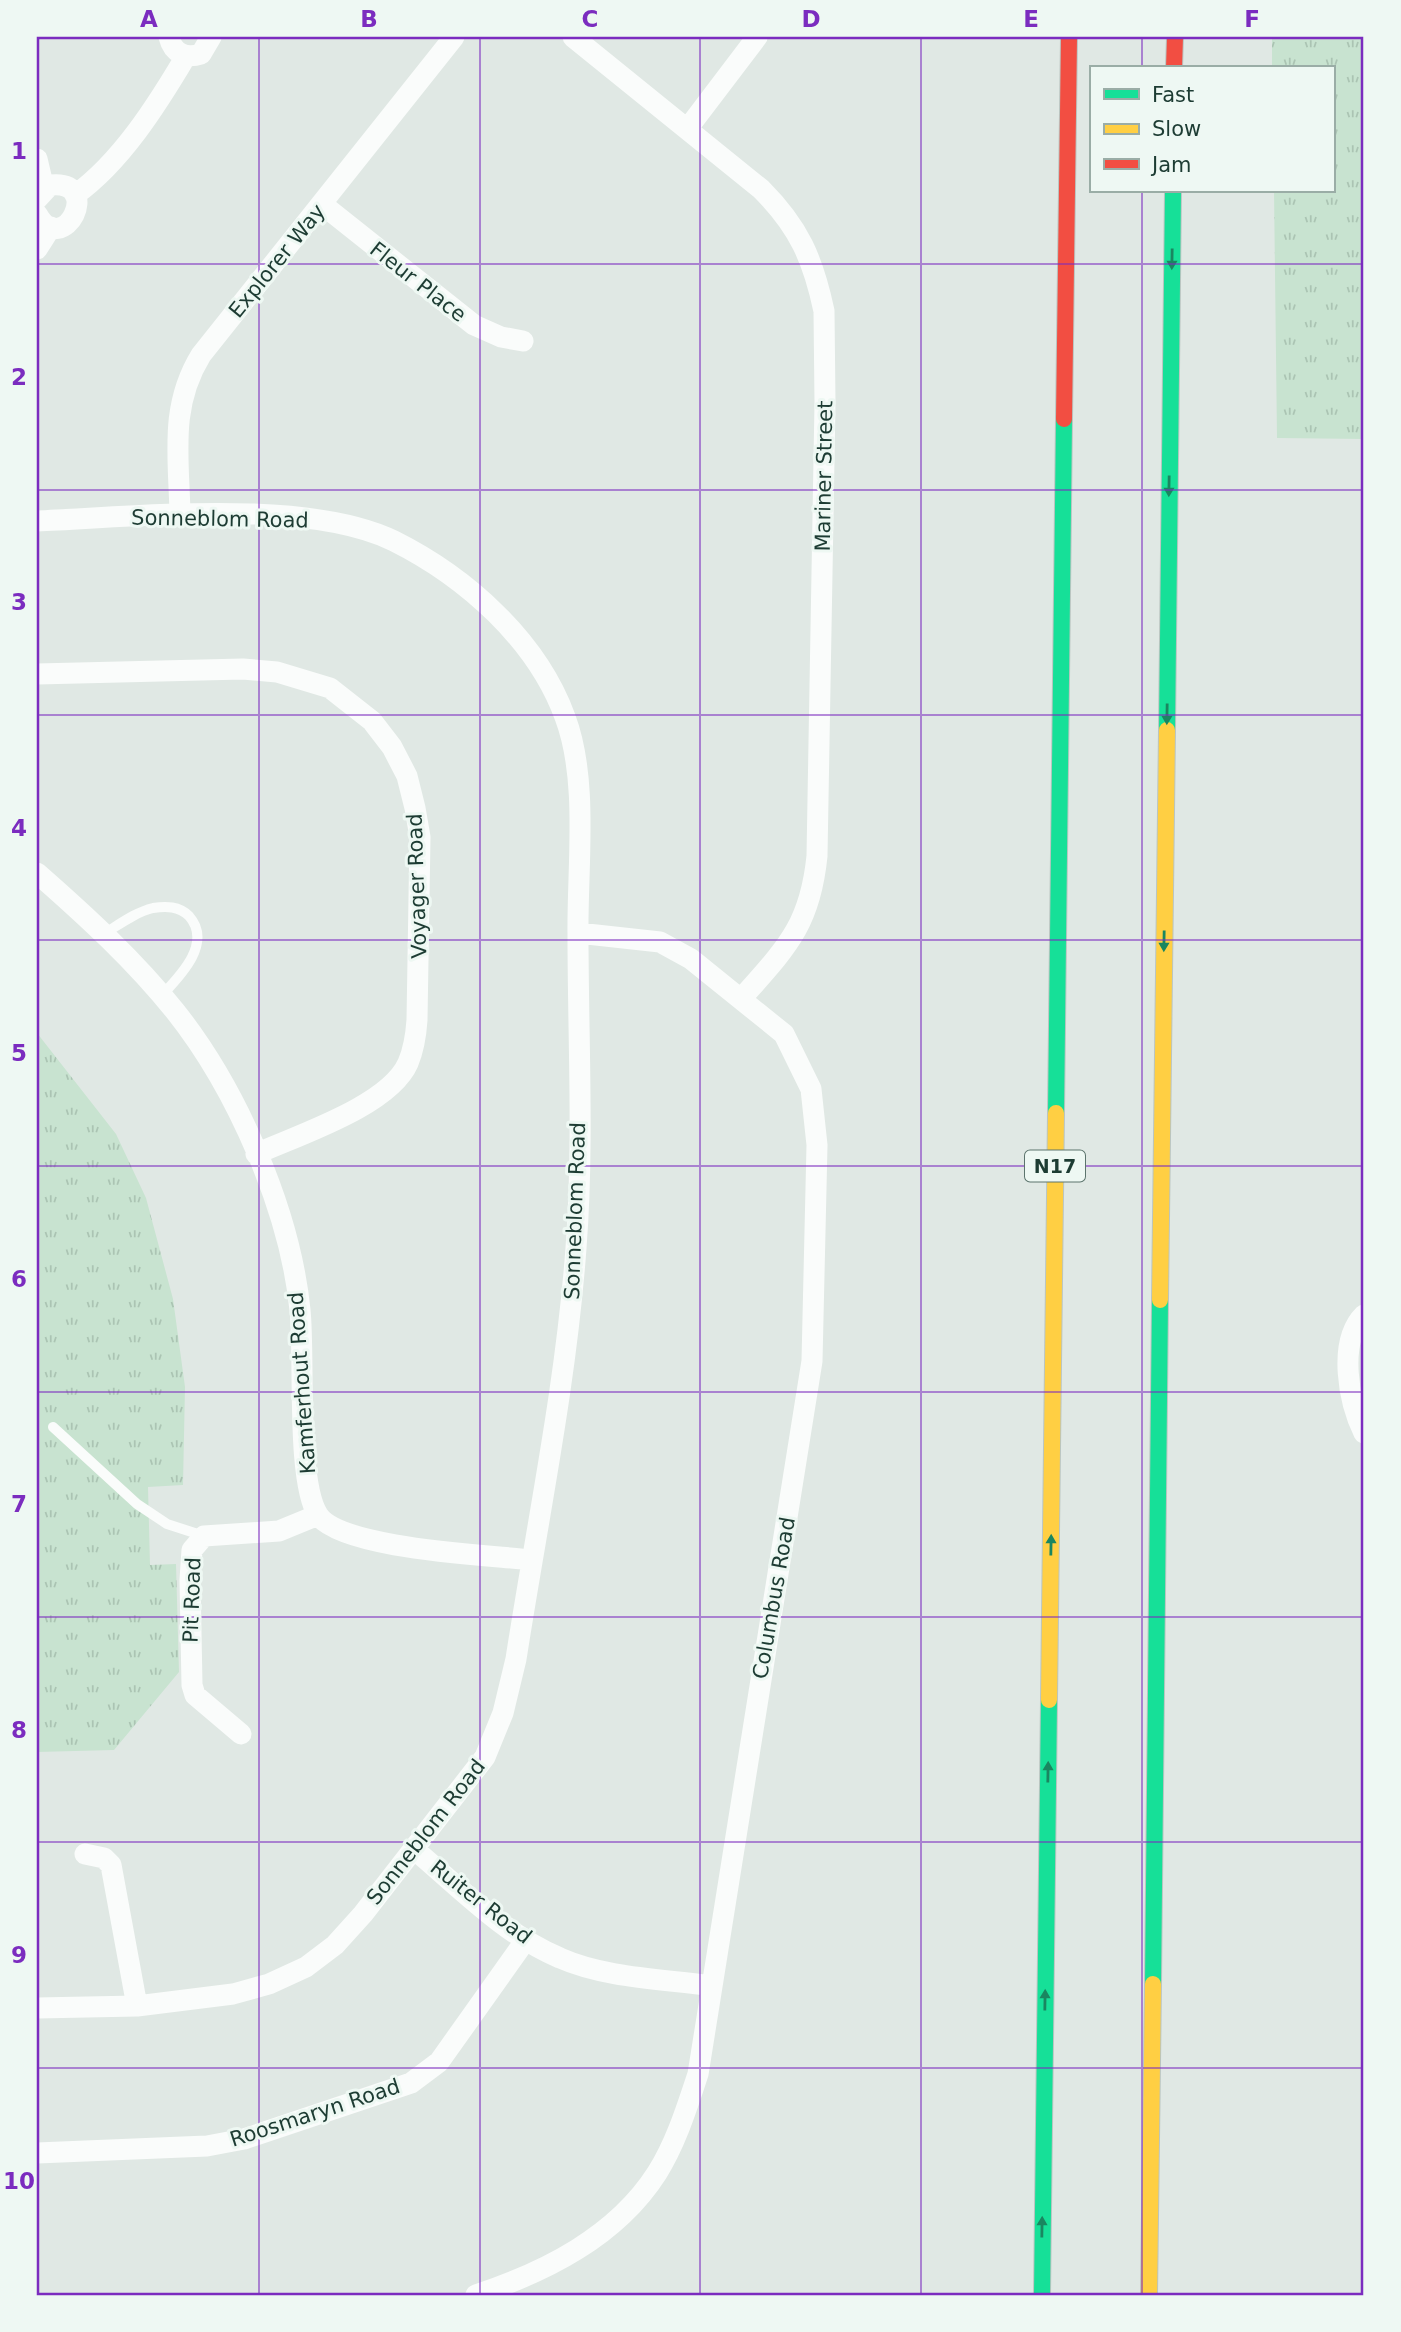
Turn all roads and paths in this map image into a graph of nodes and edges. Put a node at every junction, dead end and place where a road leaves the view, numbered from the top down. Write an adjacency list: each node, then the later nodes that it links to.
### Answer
1 (169, 37): 8 (street)
2 (211, 37): 8 (street)
3 (454, 37): 15 (street, Explorer Way)
4 (573, 37): 10 (street, Mariner Street)
5 (757, 37): 10 (street)
6 (1069, 37): 43 (highway, N17, one-way to 6)
7 (1174, 37): 9 (highway)
8 (186, 56): 14 (street)
9 (1174, 66)
10 (688, 128): 26 (street, Mariner Street)
11 (37, 159): 13 (street)
12 (1173, 192): 44 (highway, one-way to 44)
13 (41, 193): 14 (street)
14 (75, 195): 16 (street)
15 (323, 205): 18 (street, Fleur Place); 19 (street, Explorer Way)
16 (44, 220): 17 (street)
17 (37, 249)
18 (523, 341)
19 (180, 516): 20 (street, Sonneblom Road); 24 (street, Sonneblom Road)
20 (37, 521)
21 (37, 674): 27 (street, Voyager Road)
22 (37, 873): 23 (street, Kamferhout Road)
23 (105, 933): 25 (street, Kamferhout Road); 25 (lane)
24 (578, 933): 26 (street, Columbus Road); 33 (street, Sonneblom Road)
25 (162, 995): 27 (street, Kamferhout Road)
26 (741, 999): 38 (street, Columbus Road)
27 (256, 1154): 31 (street, Kamferhout Road)
28 (1364, 1315): 30 (street)
29 (53, 1426): 32 (lane)
30 (1364, 1433)
31 (318, 1515): 32 (street, Pit Road); 33 (street)
32 (204, 1536): 34 (street, Pit Road)
33 (532, 1560): 35 (street, Sonneblom Road)
34 (241, 1734)
35 (415, 1850): 37 (street, Ruiter Road); 39 (street, Sonneblom Road)
36 (85, 1854): 39 (street)
37 (525, 1941): 38 (street, Ruiter Road); 41 (street, Roosmaryn Road)
38 (712, 1986): 42 (street, Columbus Road)
39 (137, 2006): 40 (street, Sonneblom Road)
40 (37, 2008)
41 (37, 2153)
42 (476, 2295)
43 (1042, 2295)
44 (1149, 2295)

